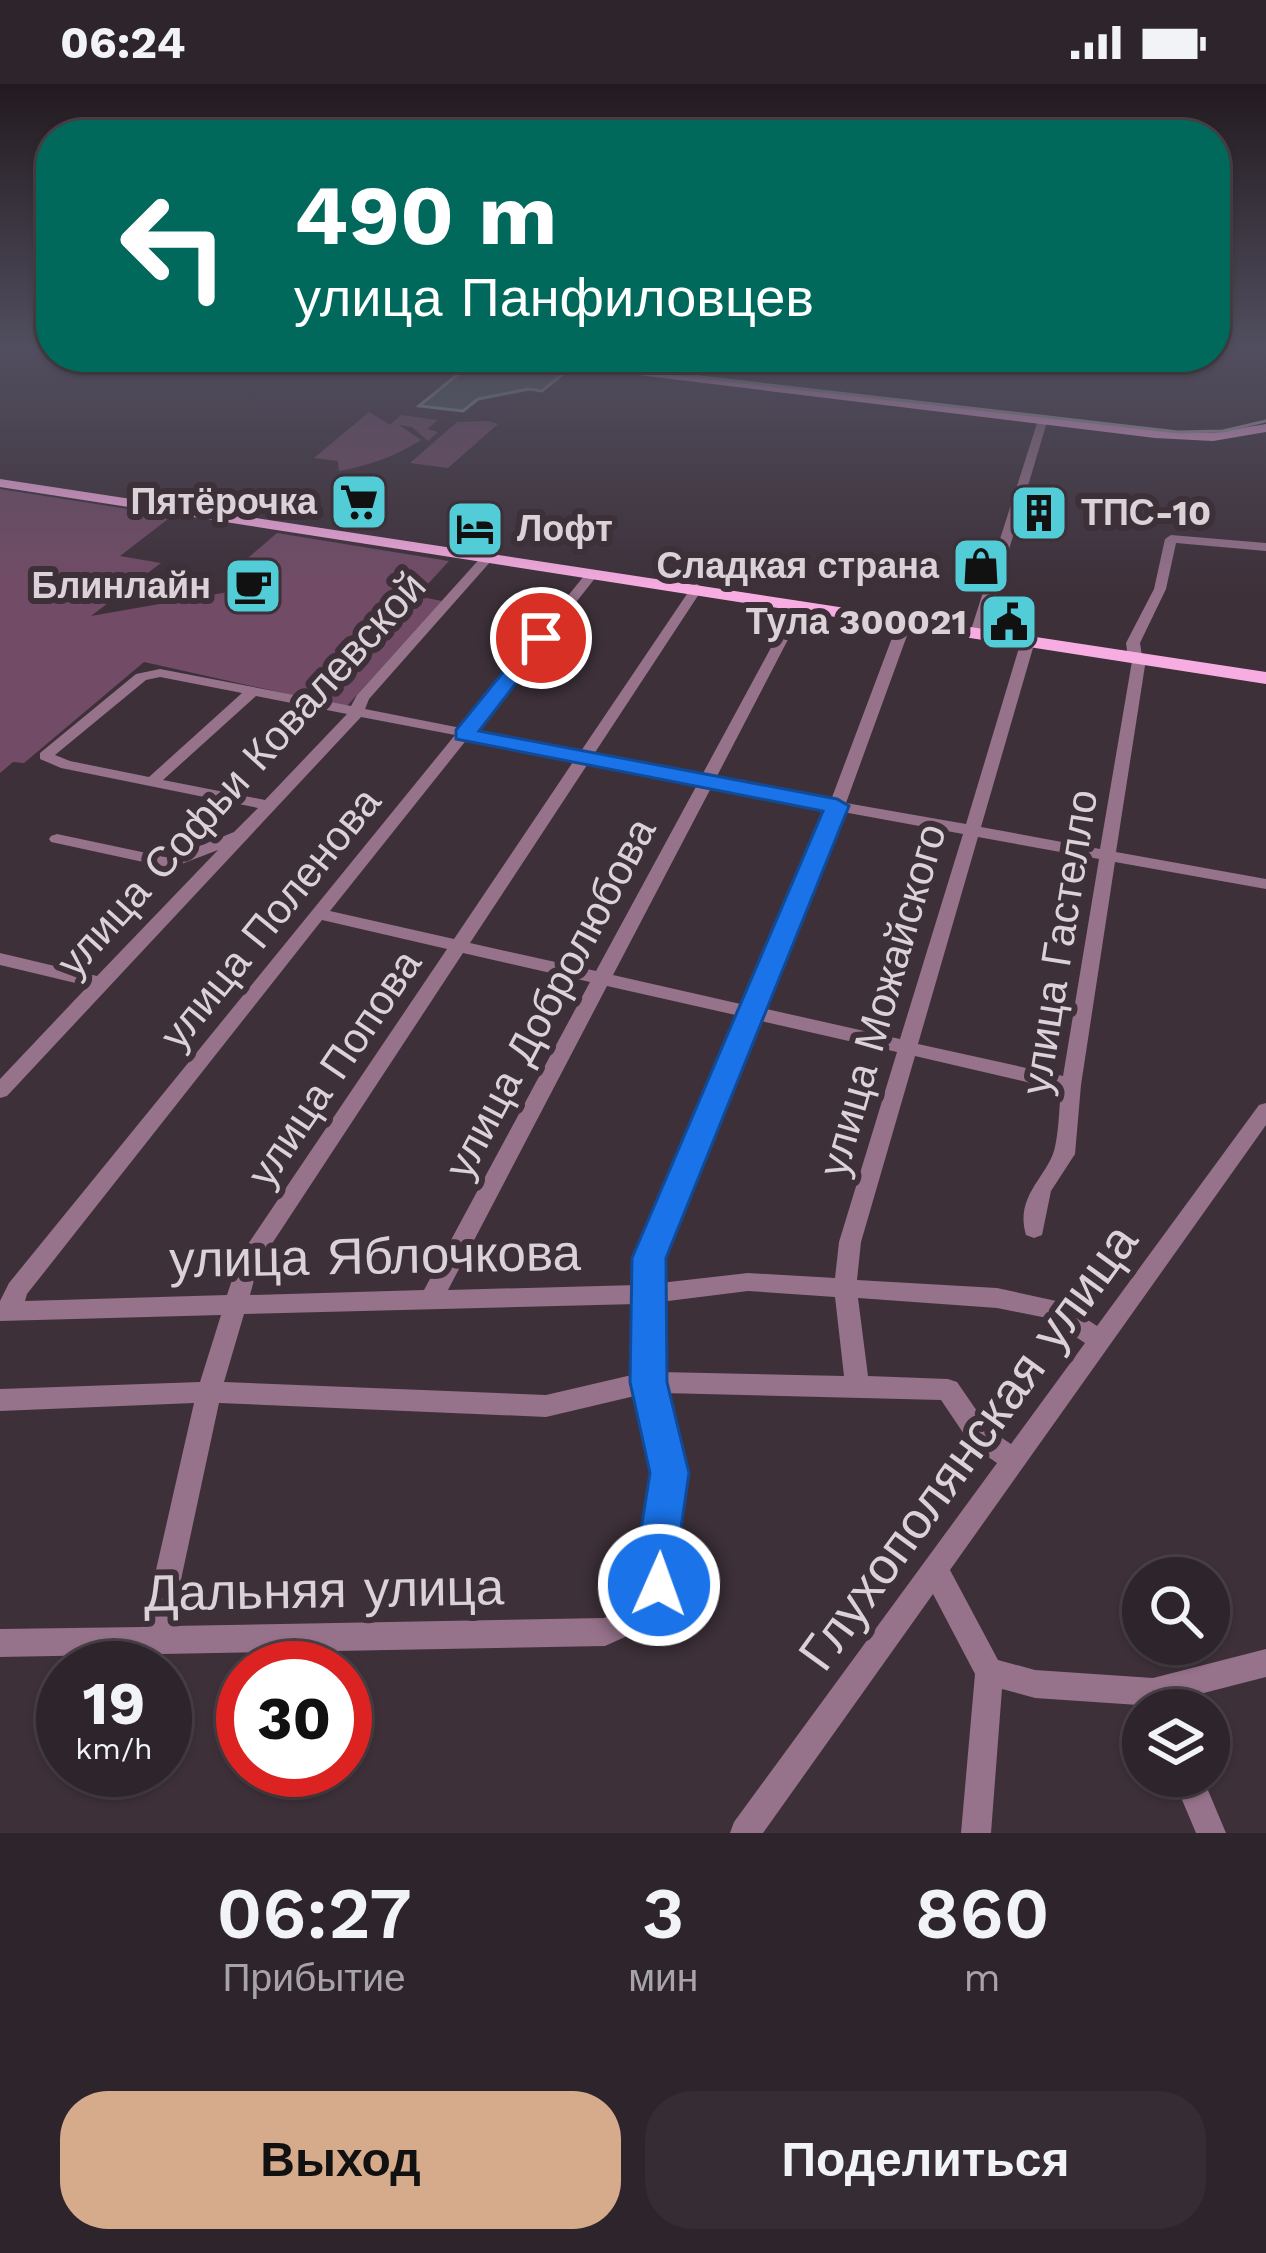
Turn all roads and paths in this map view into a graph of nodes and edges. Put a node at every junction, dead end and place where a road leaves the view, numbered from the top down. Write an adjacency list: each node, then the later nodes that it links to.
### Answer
1 (1040, 428): 11 (street)
2 (1096, 428): 3 (main road)
3 (1266, 428)
4 (0, 483): 6 (main road)
5 (1266, 547): 13 (street, улица Гастелло)
6 (487, 558): 7 (main road); 16 (street, улица Софьи Ковалевской)
7 (592, 574): 8 (main road); 17 (street, улица Поленова)
8 (697, 588): 9 (main road); 18 (street, улица Попова)
9 (800, 605): 10 (main road); 20 (street, улица Добролюбова)
10 (905, 622): 11 (main road); 22 (street)
11 (977, 633): 12 (main road)
12 (1028, 641): 13 (main road); 23 (street, улица Можайского)
13 (1137, 658): 14 (main road); 26 (street, улица Гастелло)
14 (1266, 678)
15 (252, 692): 16 (street); 19 (street); 19 (street)
16 (356, 713): 17 (street); 21 (street, улица Софьи Ковалевской)
17 (464, 735): 18 (street); 28 (street, улица Поленова)
18 (583, 757): 20 (street); 29 (street, улица Попова)
19 (154, 780): 21 (street)
20 (706, 781): 22 (street); 31 (street, улица Добролюбова)
21 (268, 805): 24 (street, улица Софьи Ковалевской)
22 (837, 806): 23 (street); 33 (street)
23 (969, 830): 26 (street); 34 (street, улица Можайского)
24 (239, 835): 25 (street); 32 (street, улица Софьи Ковалевской)
25 (57, 839)
26 (1108, 856): 27 (street); 35 (street, улица Гастелло)
27 (1266, 884)
28 (318, 914): 29 (street); 43 (street, улица Поленова)
29 (459, 944): 31 (street); 42 (street, улица Попова)
30 (0, 959): 32 (street)
31 (602, 980): 33 (street); 41 (street, улица Добролюбова)
32 (99, 983): 36 (street, улица Софьи Ковалевской)
33 (747, 1014): 34 (street); 40 (street)
34 (904, 1049): 35 (street); 39 (street, улица Можайского)
35 (1071, 1085): 38 (street, улица Гастелло)
36 (0, 1091)
37 (1265, 1114): 44 (street, Глухополянская улица)
38 (1034, 1229)
39 (845, 1288): 40 (street, улица Яблочкова); 44 (street, улица Яблочкова); 46 (street, улица Можайского)
40 (647, 1294): 41 (street, улица Яблочкова); 45 (street)
41 (432, 1298): 42 (street, улица Яблочкова)
42 (235, 1303): 43 (street, улица Яблочкова); 47 (street, улица Попова)
43 (6, 1311)
44 (1100, 1340): 49 (street, Глухополянская улица)
45 (649, 1382): 46 (street); 47 (street); 51 (street, Дальняя улица)
46 (857, 1385): 49 (street)
47 (209, 1392): 48 (street); 51 (street, улица Попова)
48 (0, 1400)
49 (1013, 1460): 50 (street, Глухополянская улица)
50 (935, 1569): 55 (street); 59 (street, Глухополянская улица)
51 (154, 1641)
52 (0, 1643): 53 (street, Дальняя улица)
53 (36, 1643)
54 (1266, 1663): 56 (street)
55 (989, 1672): 57 (street); 60 (street)
56 (1191, 1689)
57 (1122, 1696)
58 (1196, 1797): 61 (street)
59 (745, 1833)
60 (976, 1833)
61 (1211, 1833)

